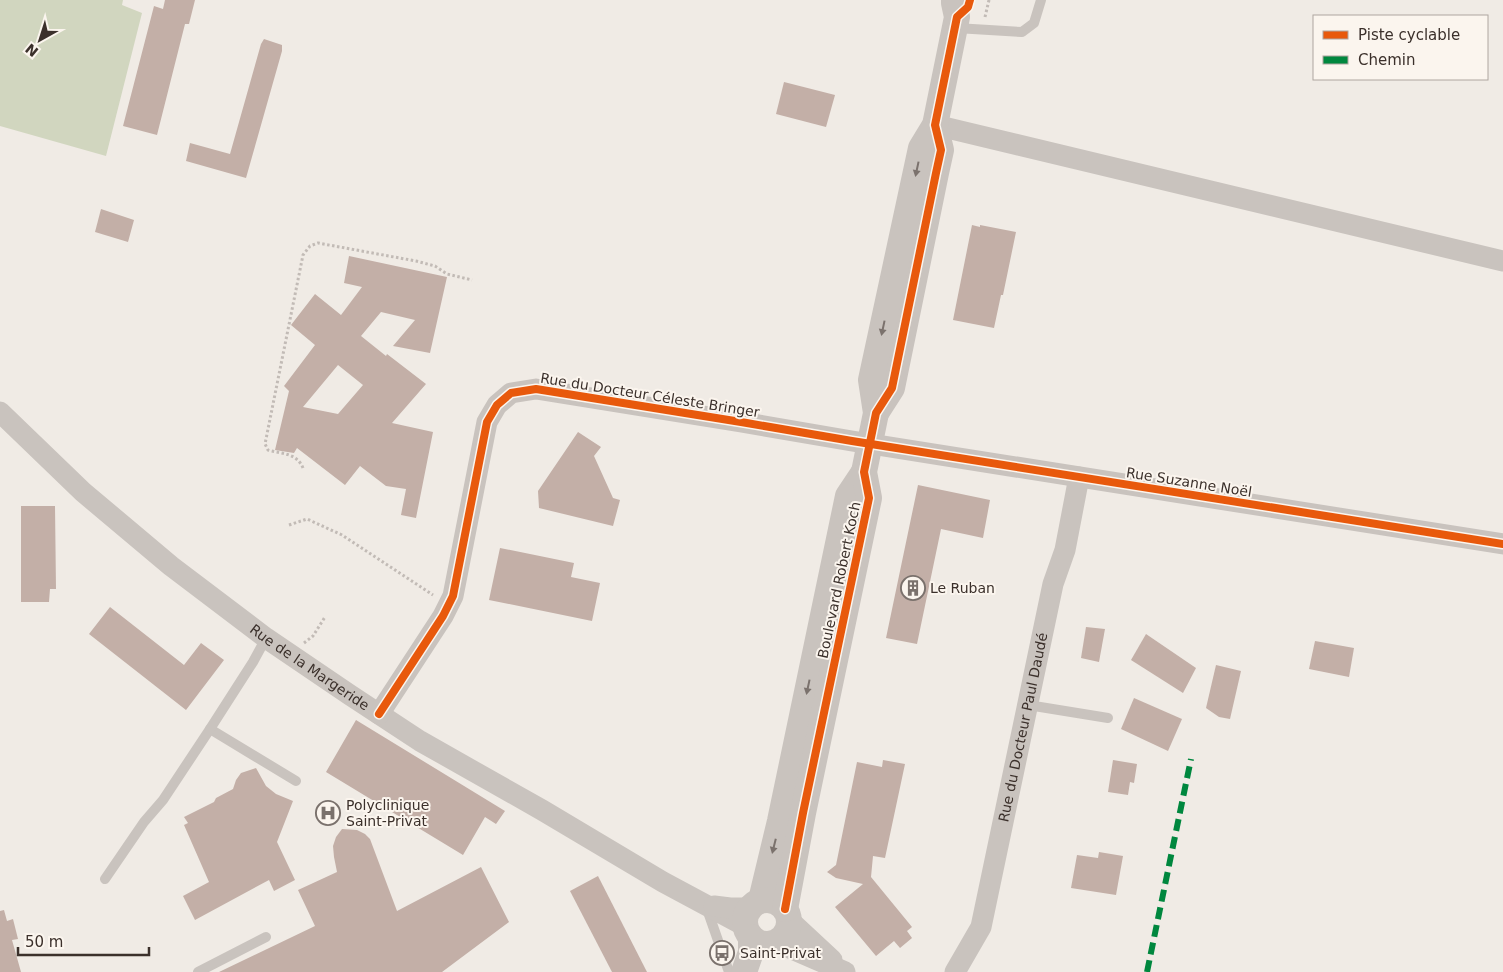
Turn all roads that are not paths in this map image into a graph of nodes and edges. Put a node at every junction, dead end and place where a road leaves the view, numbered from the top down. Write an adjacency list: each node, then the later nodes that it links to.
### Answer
1 (1041, 0): 2 (lane)
2 (959, 11): 3 (street, Boulevard Robert Koch)
3 (935, 125): 4 (street); 6 (street, Boulevard Robert Koch)
4 (1503, 261)
5 (0, 412): 9 (street, Rue de la Margeride)
6 (870, 443): 7 (street, Rue Suzanne Noël); 11 (street, Rue du Docteur Céleste Bringer); 17 (street, Boulevard Robert Koch)
7 (1079, 477): 8 (street, Rue Suzanne Noël); 10 (street, Rue du Docteur Paul Daudé)
8 (1503, 544)
9 (266, 638): 11 (street, Rue de la Margeride); 13 (lane)
10 (1028, 705): 12 (lane); 22 (street, Rue du Docteur Paul Daudé)
11 (379, 714): 16 (street, Rue de la Margeride)
12 (1108, 718)
13 (210, 729): 14 (lane); 15 (lane)
14 (296, 781)
15 (105, 879)
16 (706, 905): 17 (street, Rue de la Margeride); 21 (lane)
17 (766, 923): 19 (street); 21 (street, Boulevard Robert Koch)
18 (266, 937): 20 (lane)
19 (844, 971)
20 (198, 972)
21 (739, 972)
22 (954, 972)

